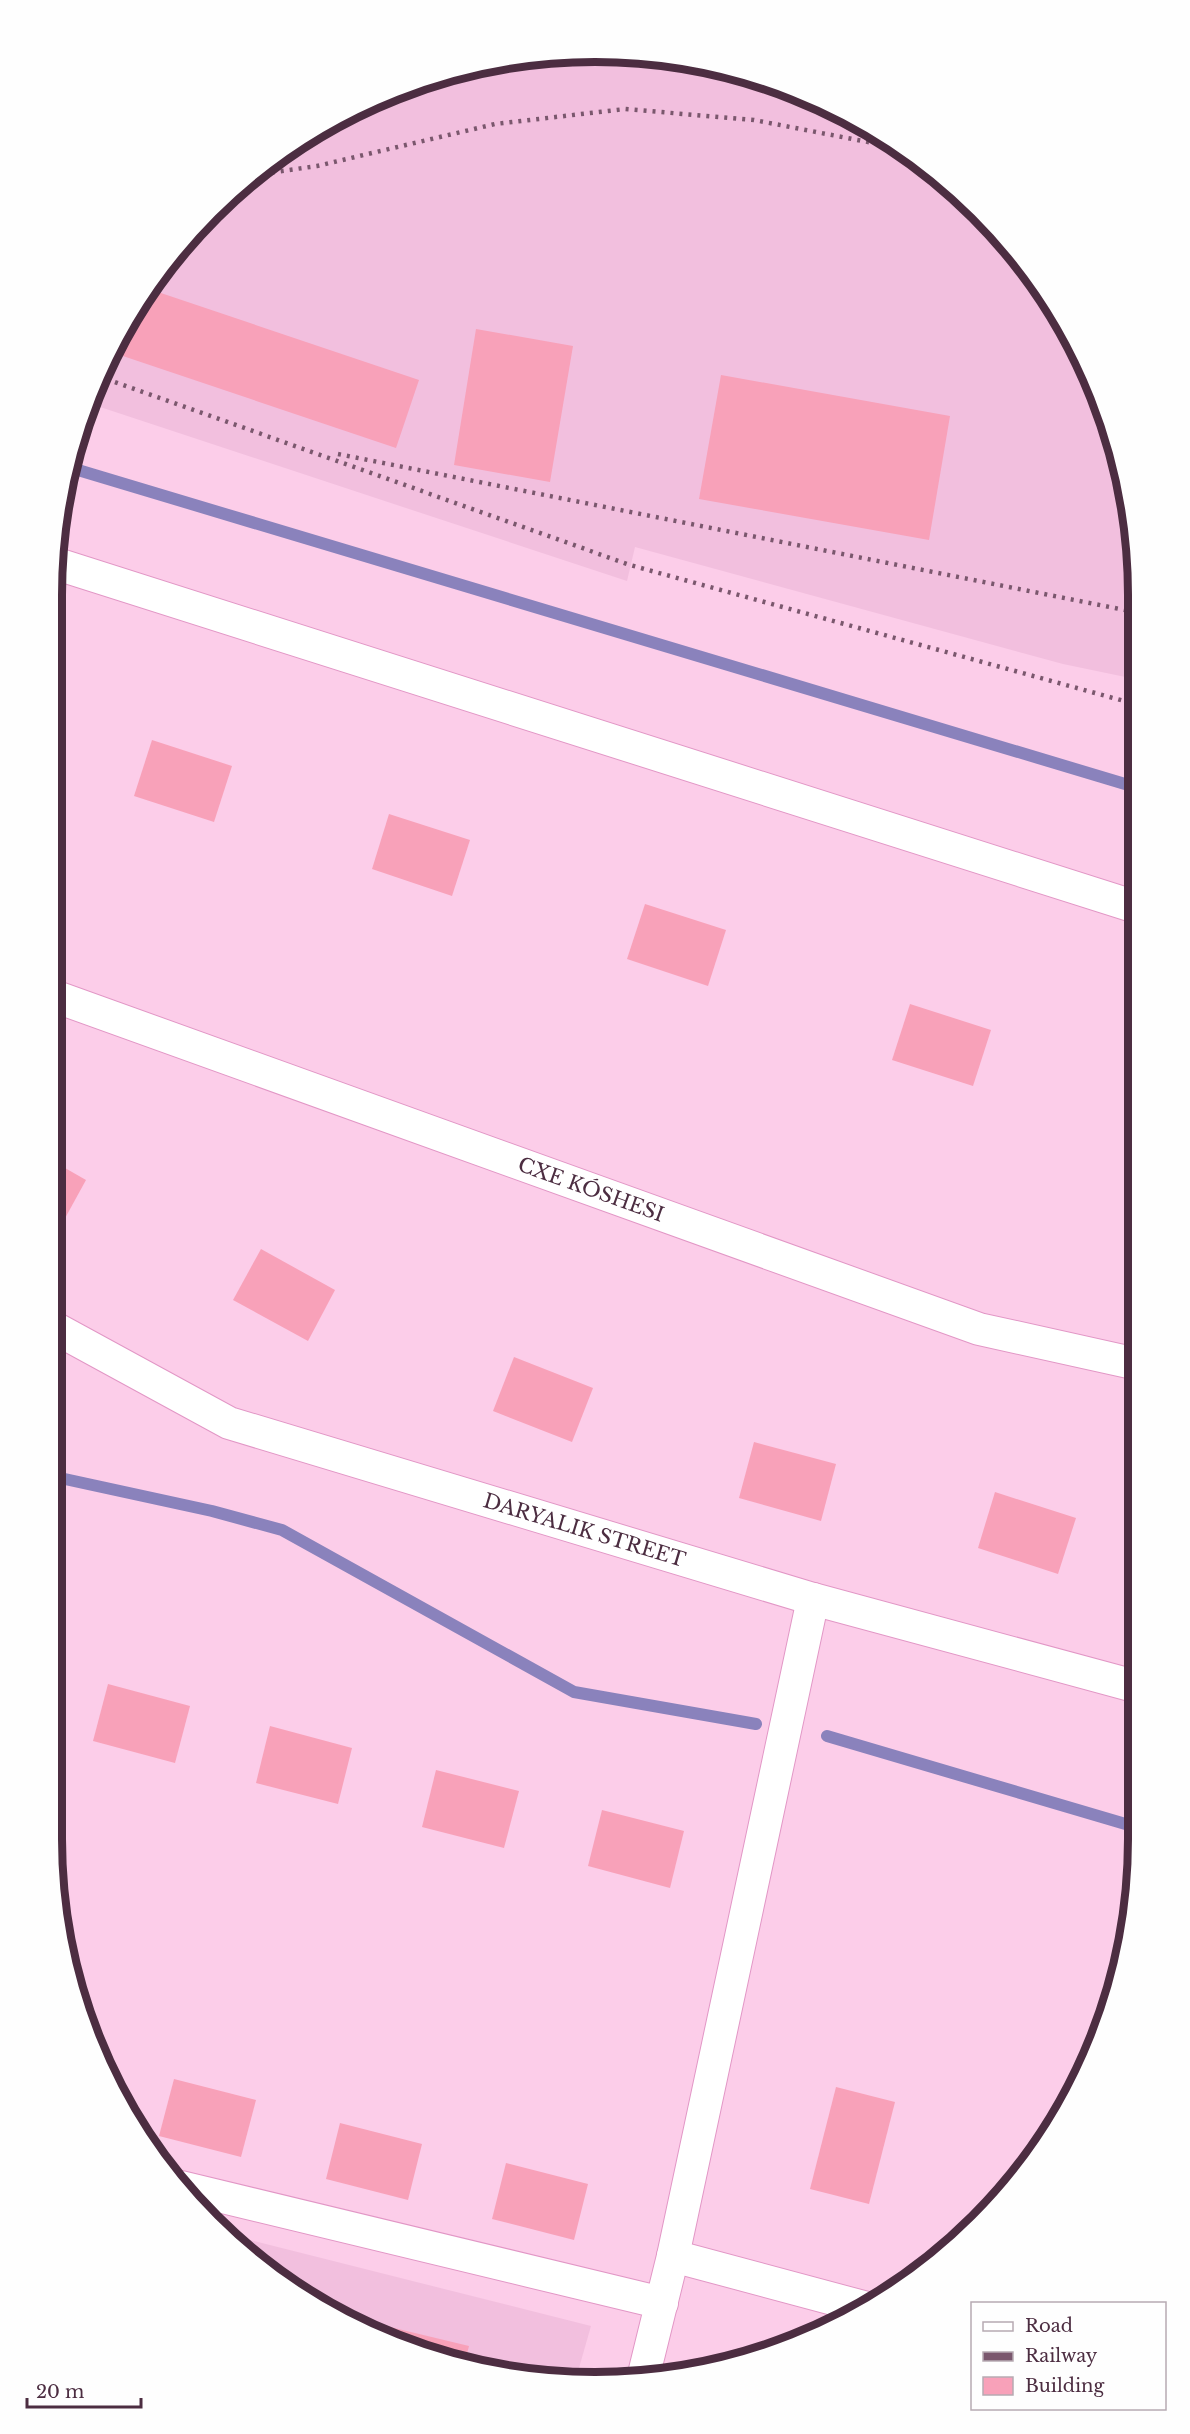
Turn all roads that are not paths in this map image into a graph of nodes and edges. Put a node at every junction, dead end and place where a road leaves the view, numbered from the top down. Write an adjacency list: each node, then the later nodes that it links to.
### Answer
1 (63, 566): 2 (street)
2 (1128, 904)
3 (62, 999): 5 (street, CXE KÓSHESI)
4 (62, 1332): 6 (street, DARYALIK STREET)
5 (1128, 1362)
6 (813, 1599): 7 (street, DARYALIK STREET); 9 (street)
7 (1128, 1684)
8 (193, 2190): 10 (street)
9 (673, 2256): 10 (street); 11 (street)
10 (662, 2302): 12 (street)
11 (855, 2305)
12 (645, 2370)

